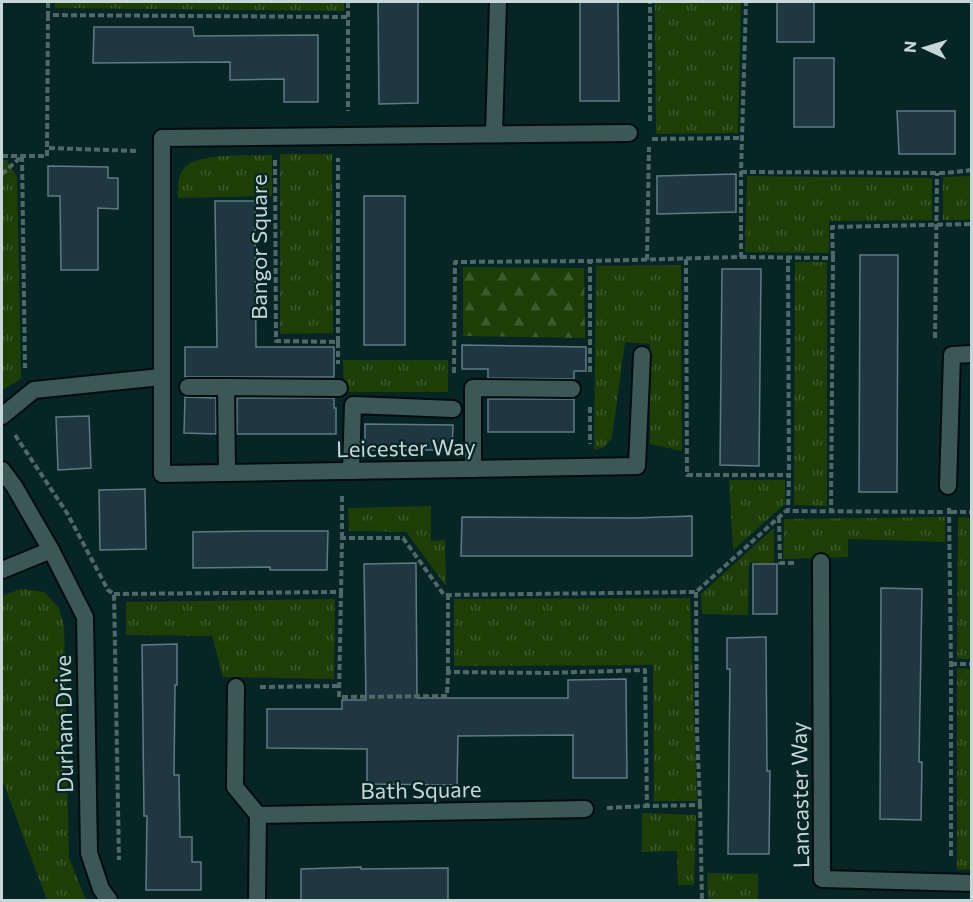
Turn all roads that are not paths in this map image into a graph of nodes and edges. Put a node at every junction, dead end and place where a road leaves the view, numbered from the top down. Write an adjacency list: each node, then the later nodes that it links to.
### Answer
1 (498, 2): 2 (street)
2 (494, 133): 3 (street); 6 (street, Leicester Way)
3 (629, 133)
4 (972, 354): 17 (street)
5 (642, 355): 13 (street, Leicester Way)
6 (161, 377): 12 (street); 16 (street, Leicester Way)
7 (188, 387): 8 (street)
8 (226, 387): 9 (street); 16 (street)
9 (339, 388)
10 (572, 389): 13 (street)
11 (453, 409): 15 (street)
12 (2, 416)
13 (473, 469): 15 (street, Leicester Way)
14 (2, 470): 18 (street, Durham Drive)
15 (347, 471): 16 (street, Leicester Way)
16 (227, 473)
17 (948, 486)
18 (51, 550): 20 (street); 25 (street, Durham Drive)
19 (821, 562): 24 (street, Lancaster Way)
20 (2, 570)
21 (236, 687): 23 (street)
22 (585, 809): 23 (street, Bath Square)
23 (258, 815): 26 (street)
24 (972, 883)
25 (109, 900)
26 (257, 900)

